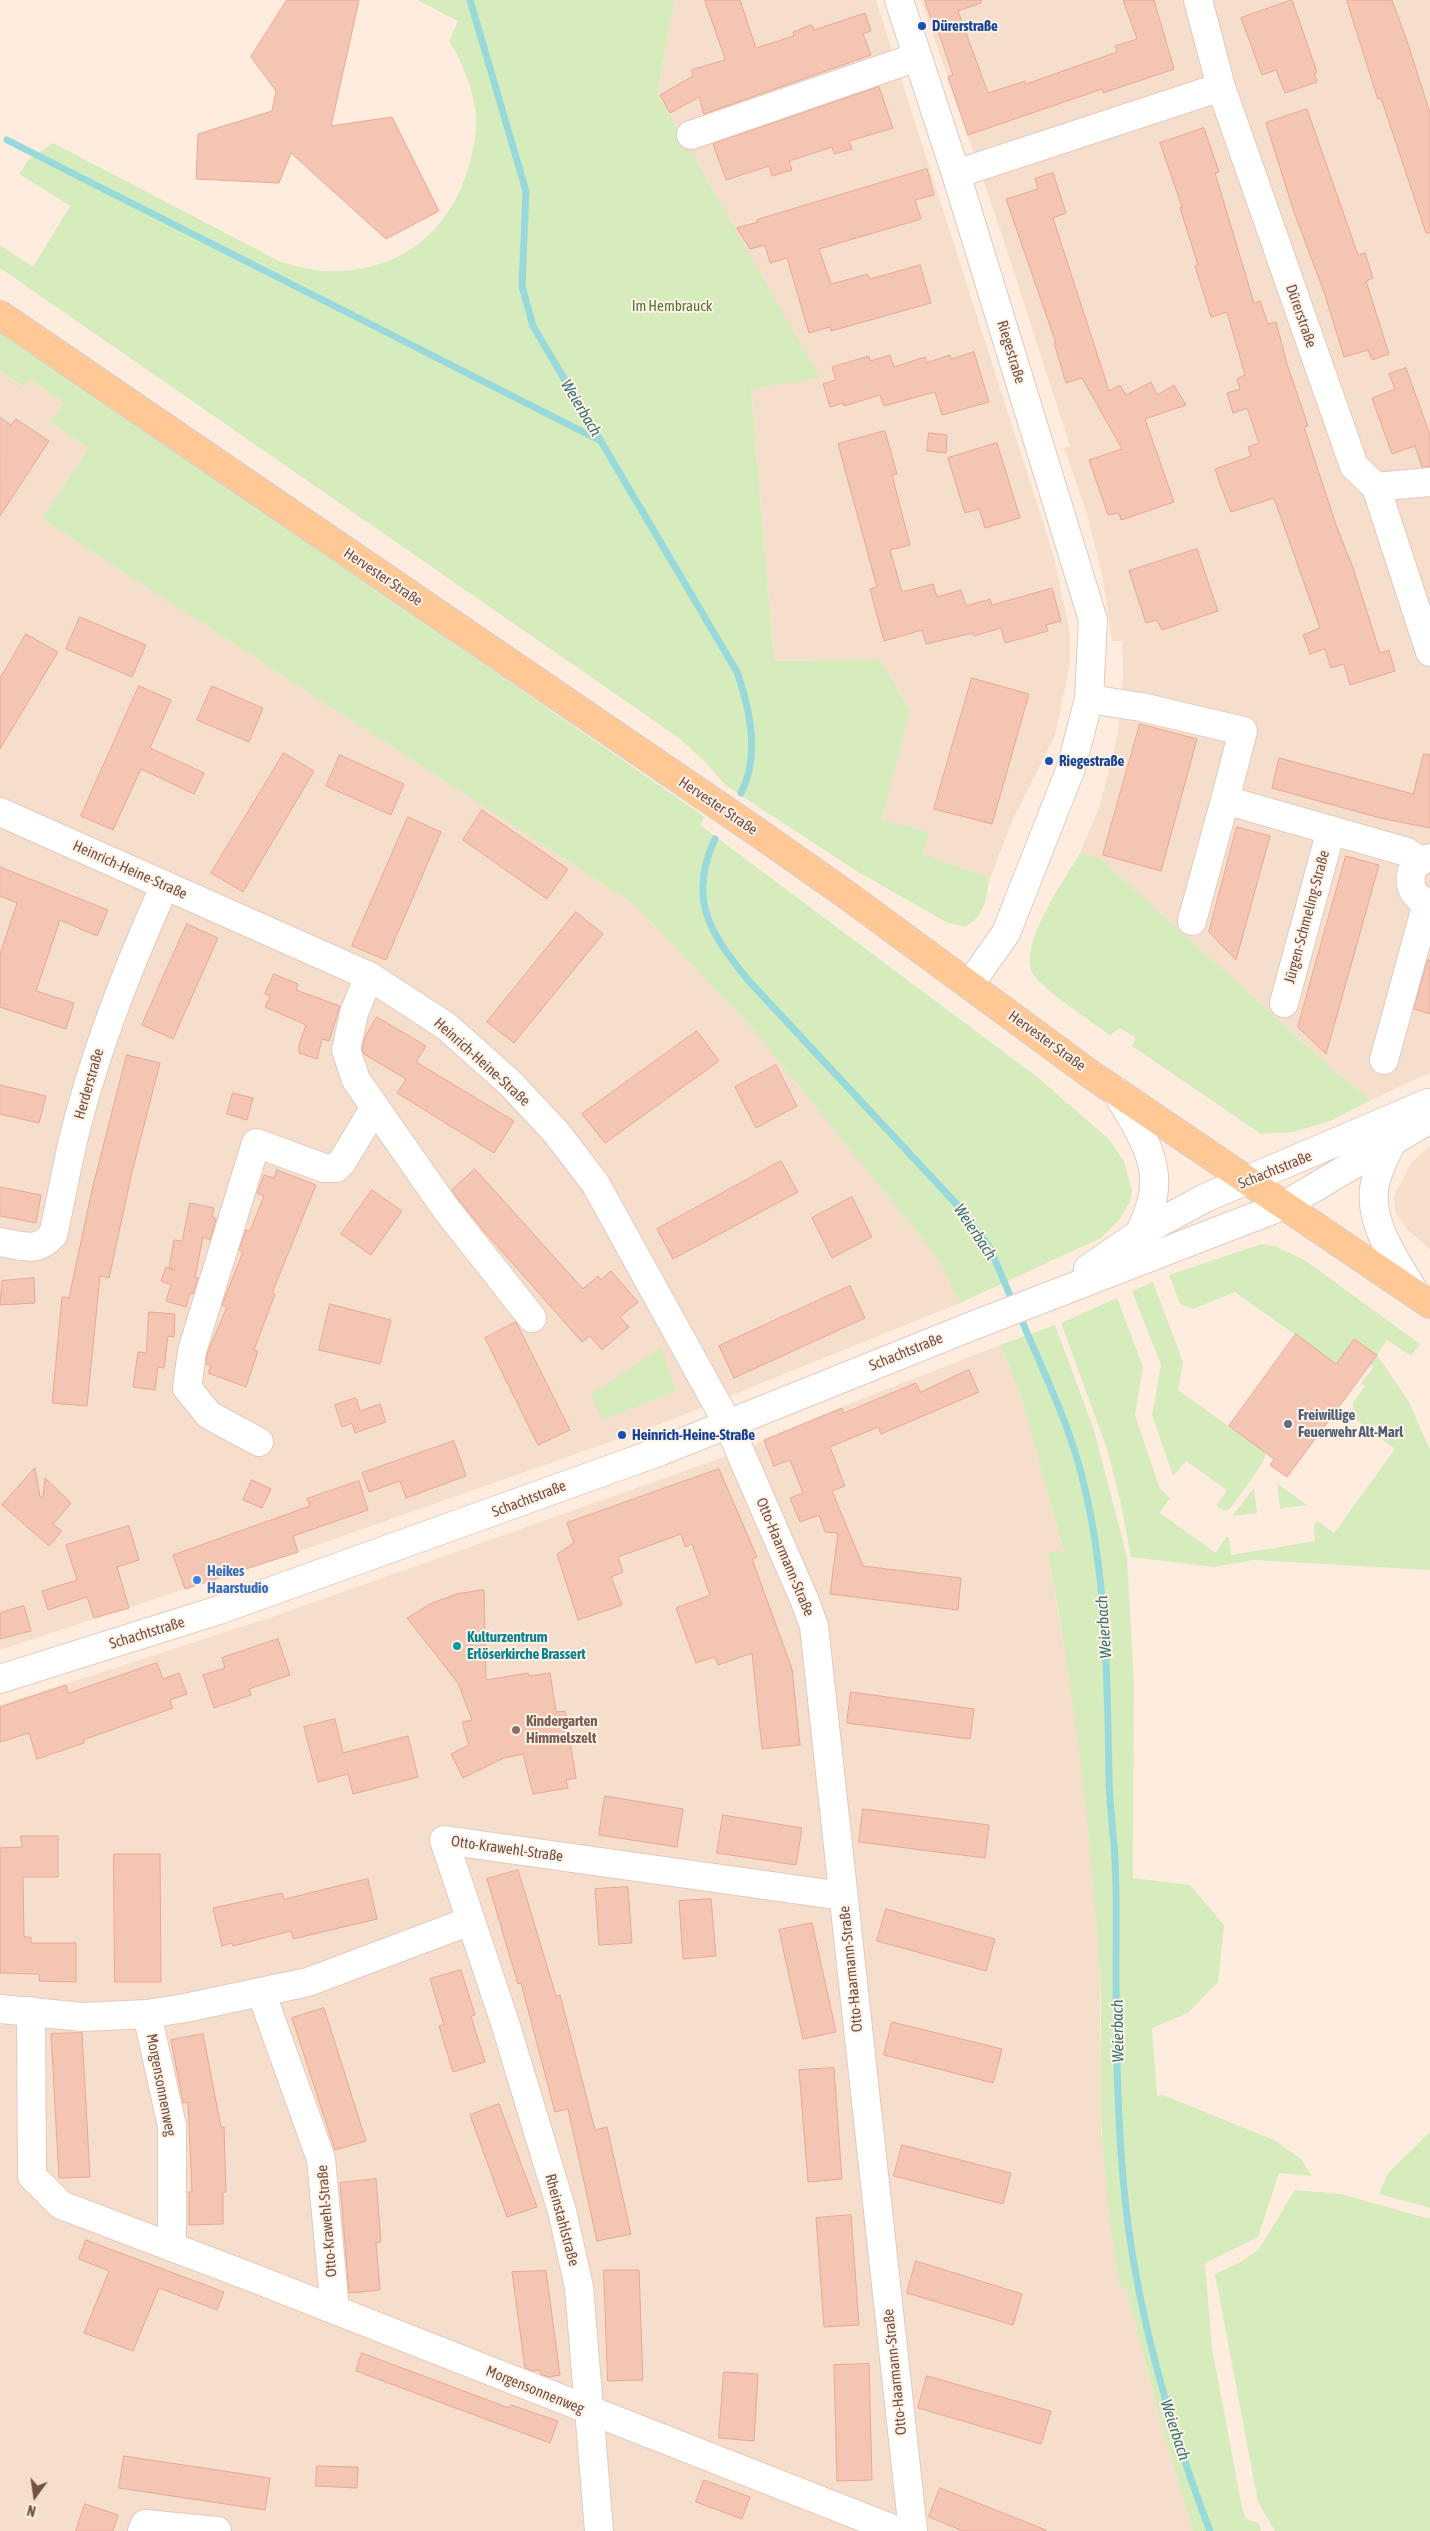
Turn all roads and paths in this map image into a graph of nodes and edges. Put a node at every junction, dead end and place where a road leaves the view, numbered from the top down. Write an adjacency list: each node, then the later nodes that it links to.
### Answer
1 (899, 0): 3 (street, Riegestraße)
2 (1198, 0): 4 (street, Dürerstraße)
3 (918, 56): 5 (street); 6 (street, Riegestraße)
4 (1221, 86): 6 (street); 9 (street, Dürerstraße)
5 (691, 135)
6 (956, 174): 11 (street, Riegestraße)
7 (0, 314): 20 (main road, Hervester Straße)
8 (1430, 482): 9 (street)
9 (1376, 487): 10 (street)
10 (1430, 652)
11 (1089, 700): 12 (street); 20 (street, Riegestraße)
12 (1225, 800): 14 (street, Jürgen-Schmeling-Straße); 18 (street)
13 (0, 812): 16 (street, Heinrich-Heine-Straße)
14 (1331, 830): 15 (street, Jürgen-Schmeling-Straße); 21 (street, Jürgen-Schmeling-Straße)
15 (1425, 859): 17 (street, Jürgen-Schmeling-Straße)
16 (165, 885): 19 (street, Heinrich-Heine-Straße); 31 (street, Herderstraße)
17 (1428, 903): 22 (street, Jürgen-Schmeling-Straße)
18 (1192, 920)
19 (369, 976): 25 (street); 35 (street, Heinrich-Heine-Straße)
20 (970, 984): 23 (main road, Hervester Straße)
21 (1284, 1003)
22 (1384, 1060)
23 (1116, 1091): 28 (main road, Hervester Straße); 30 (street)
24 (1430, 1102): 28 (street, Schachtstraße)
25 (375, 1107): 34 (street); 36 (street)
26 (1430, 1119): 27 (street, Schachtstraße)
27 (1392, 1142): 29 (street, Schachtstraße); 32 (street)
28 (1250, 1180): 29 (main road, Hervester Straße); 30 (street, Schachtstraße)
29 (1285, 1205): 32 (main road, Hervester Straße); 33 (street, Schachtstraße)
30 (1140, 1233): 33 (street, Schachtstraße)
31 (0, 1242)
32 (1422, 1298)
33 (1042, 1299): 35 (street, Schachtstraße)
34 (532, 1318)
35 (728, 1424): 37 (street, Schachtstraße); 38 (street, Otto-Haarmann-Straße)
36 (258, 1442)
37 (0, 1679)
38 (843, 1896): 39 (street, Otto-Krawehl-Straße); 51 (street, Otto-Haarmann-Straße)
39 (470, 1920): 40 (street); 46 (street, Rheinstahlstraße)
40 (261, 1992): 43 (street); 45 (street, Otto-Krawehl-Straße)
41 (0, 2009): 42 (street)
42 (31, 2011): 43 (street); 44 (street, Morgensonnenweg)
43 (147, 2014): 44 (street, Morgensonnenweg)
44 (172, 2246): 45 (street, Morgensonnenweg)
45 (335, 2310): 46 (street, Morgensonnenweg)
46 (591, 2412): 49 (street, Rheinstahlstraße); 50 (street, Morgensonnenweg)
47 (142, 2531): 48 (street)
48 (217, 2531)
49 (599, 2531)
50 (898, 2531)
51 (913, 2531)

